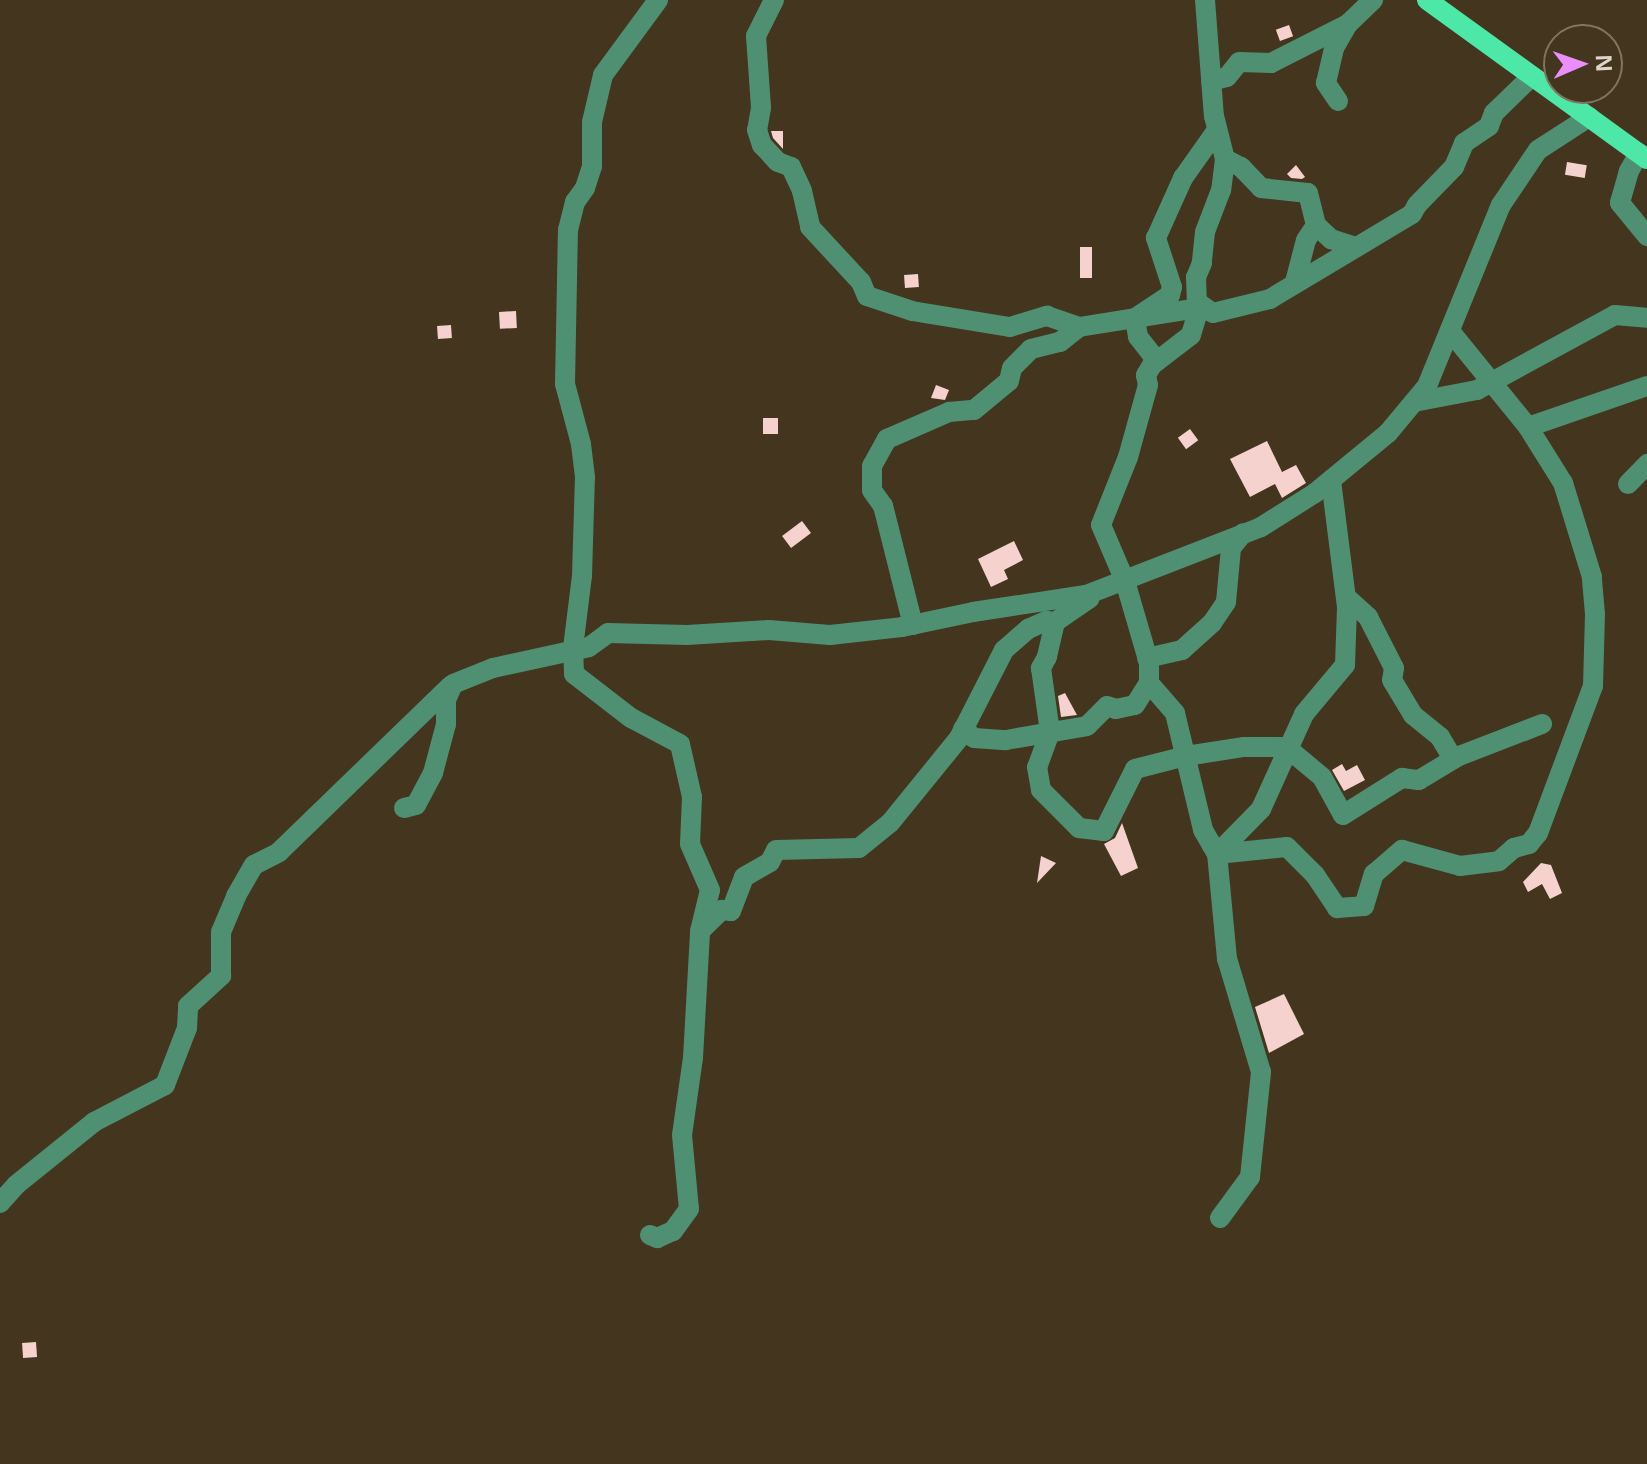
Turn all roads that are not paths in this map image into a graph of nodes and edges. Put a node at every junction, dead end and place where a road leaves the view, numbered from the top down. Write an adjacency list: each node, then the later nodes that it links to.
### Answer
1 (658, 0): 37 (street)
2 (774, 0): 21 (street)
3 (1205, 0): 8 (street)
4 (1373, 0): 6 (street)
5 (1427, 0): 7 (main road)
6 (1348, 24): 8 (street); 9 (street)
7 (1532, 76): 10 (main road); 16 (street)
8 (1211, 81): 11 (street)
9 (1338, 101)
10 (1589, 117): 12 (main road); 22 (street)
11 (1217, 130): 13 (street); 19 (street)
12 (1643, 156): 15 (street)
13 (1225, 159): 14 (street); 18 (street)
14 (1316, 225): 16 (street); 17 (street)
15 (1647, 236)
16 (1356, 247): 17 (street)
17 (1295, 282): 18 (street)
18 (1197, 305): 19 (street); 23 (street)
19 (1135, 318): 21 (street); 23 (street)
20 (1647, 318): 24 (street)
21 (1079, 327): 36 (street)
22 (1450, 331): 24 (street); 26 (street)
23 (1157, 361): 32 (street)
24 (1491, 382): 26 (street); 27 (street)
25 (1647, 386): 27 (street)
26 (1414, 402): 29 (street)
27 (1528, 427): 48 (street)
28 (1647, 464): 30 (street)
29 (1331, 480): 31 (street); 34 (street)
30 (1628, 484)
31 (1243, 533): 32 (street); 38 (street)
32 (1125, 581): 33 (street); 38 (street)
33 (1103, 589): 35 (street); 36 (street)
34 (1346, 597): 44 (street); 46 (street)
35 (1055, 622): 42 (street); 43 (street)
36 (913, 625): 37 (street)
37 (573, 648): 40 (street); 49 (street)
38 (1147, 658): 39 (street)
39 (1149, 683): 43 (street); 45 (street)
40 (453, 684): 47 (street); 50 (street)
41 (1542, 724): 46 (street)
42 (963, 729): 43 (street); 49 (street)
43 (1050, 732): 45 (street)
44 (1286, 747): 45 (street); 46 (street); 48 (street)
45 (1186, 756): 48 (street)
46 (1453, 759)
47 (404, 808)
48 (1217, 854): 51 (street)
49 (700, 931): 52 (street)
50 (0, 1203)
51 (1220, 1218)
52 (650, 1235)

